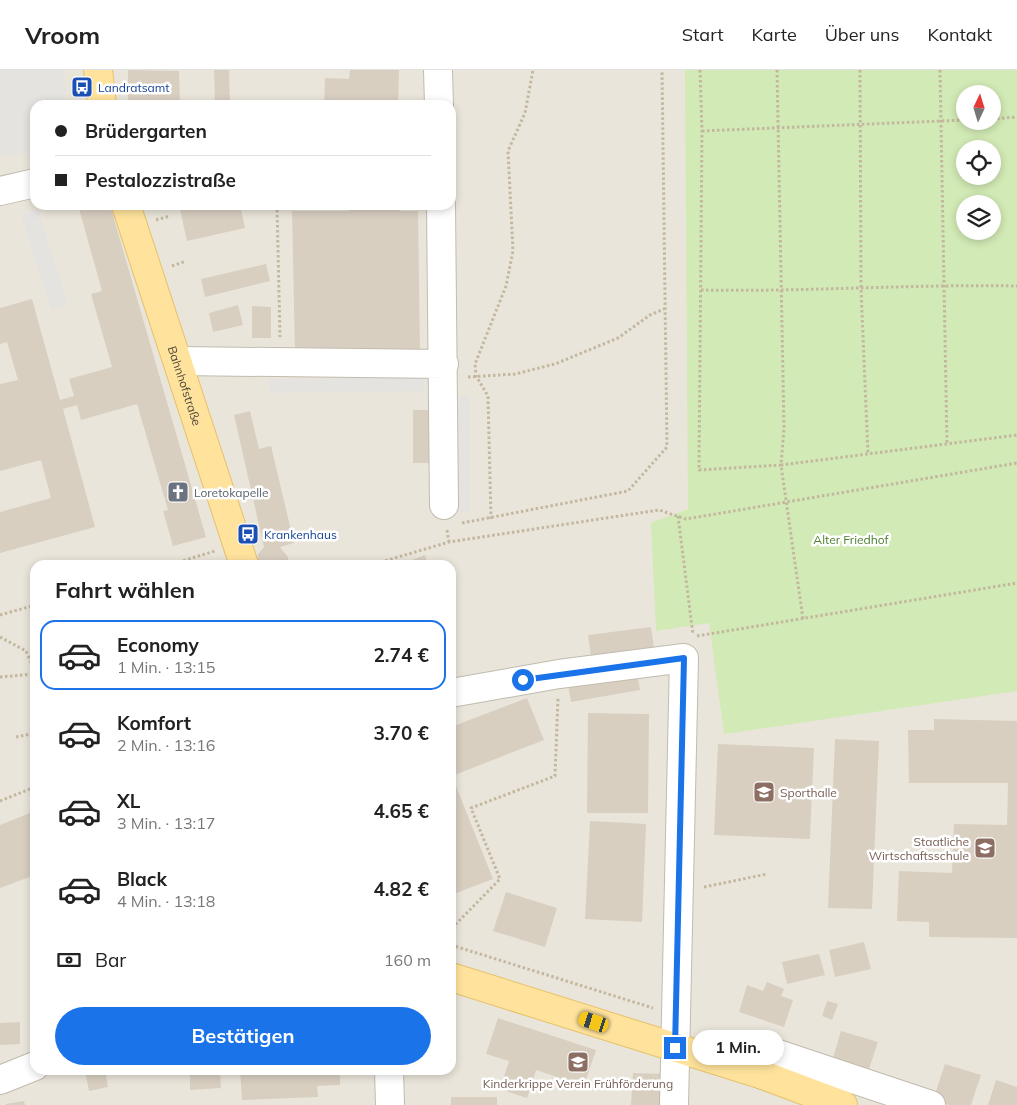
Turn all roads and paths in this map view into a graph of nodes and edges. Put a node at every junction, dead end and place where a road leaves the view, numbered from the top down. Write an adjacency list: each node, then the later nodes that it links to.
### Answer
1 (98, 70): 9 (main road)
2 (438, 70): 10 (street)
3 (533, 70): 32 (path)
4 (662, 70): 28 (path)
5 (700, 70): 17 (path)
6 (777, 70): 16 (path)
7 (860, 70): 15 (path)
8 (940, 70): 14 (path)
9 (101, 100)
10 (439, 100)
11 (1001, 118): 12 (path)
12 (1017, 118)
13 (956, 120): 14 (path)
14 (940, 121): 15 (path); 23 (path)
15 (862, 124): 16 (path); 25 (path)
16 (778, 128): 17 (path); 27 (path)
17 (702, 131): 26 (path)
18 (30, 184): 19 (street)
19 (0, 191)
20 (128, 210): 29 (main road, Bahnhofstraße)
21 (277, 210): 30 (path)
22 (441, 210): 31 (street)
23 (943, 285): 24 (path); 25 (path); 34 (path)
24 (1017, 286)
25 (861, 288): 27 (path); 35 (path)
26 (700, 290): 27 (path); 37 (path)
27 (781, 292): 37 (path)
28 (664, 309): 32 (path); 41 (path)
29 (178, 361): 30 (street); 42 (main road, Bahnhofstraße)
30 (280, 362): 31 (street)
31 (444, 371): 32 (path); 39 (street)
32 (476, 376): 41 (path)
33 (1017, 435): 34 (path)
34 (947, 444): 35 (path)
35 (868, 454): 37 (path)
36 (1017, 463): 38 (path)
37 (781, 466): 38 (path)
38 (787, 502): 40 (path); 48 (path)
39 (450, 514): 41 (path)
40 (678, 516): 44 (path); 48 (path)
41 (492, 518)
42 (241, 554): 43 (path)
43 (202, 560)
44 (388, 560)
45 (1017, 584): 48 (path)
46 (30, 606): 47 (path)
47 (0, 615)
48 (803, 619)
49 (0, 637): 50 (path)
50 (30, 660)
51 (30, 673): 53 (path)
52 (559, 674): 54 (street); 59 (path); 62 (street)
53 (0, 677)
54 (456, 692)
55 (30, 734): 56 (path)
56 (16, 737)
57 (30, 789): 58 (path)
58 (0, 800)
59 (471, 808): 60 (path); 63 (path)
60 (465, 809)
61 (767, 874): 62 (path)
62 (678, 892): 66 (street)
63 (456, 924)
64 (456, 947): 66 (path)
65 (456, 979): 67 (main road)
66 (676, 1013): 67 (street)
67 (675, 1048): 70 (main road); 73 (street)
68 (30, 1068): 71 (street)
69 (389, 1075): 72 (street)
70 (763, 1075): 74 (main road); 75 (street)
71 (0, 1080)
72 (390, 1105)
73 (674, 1105)
74 (843, 1105)
75 (931, 1105)

